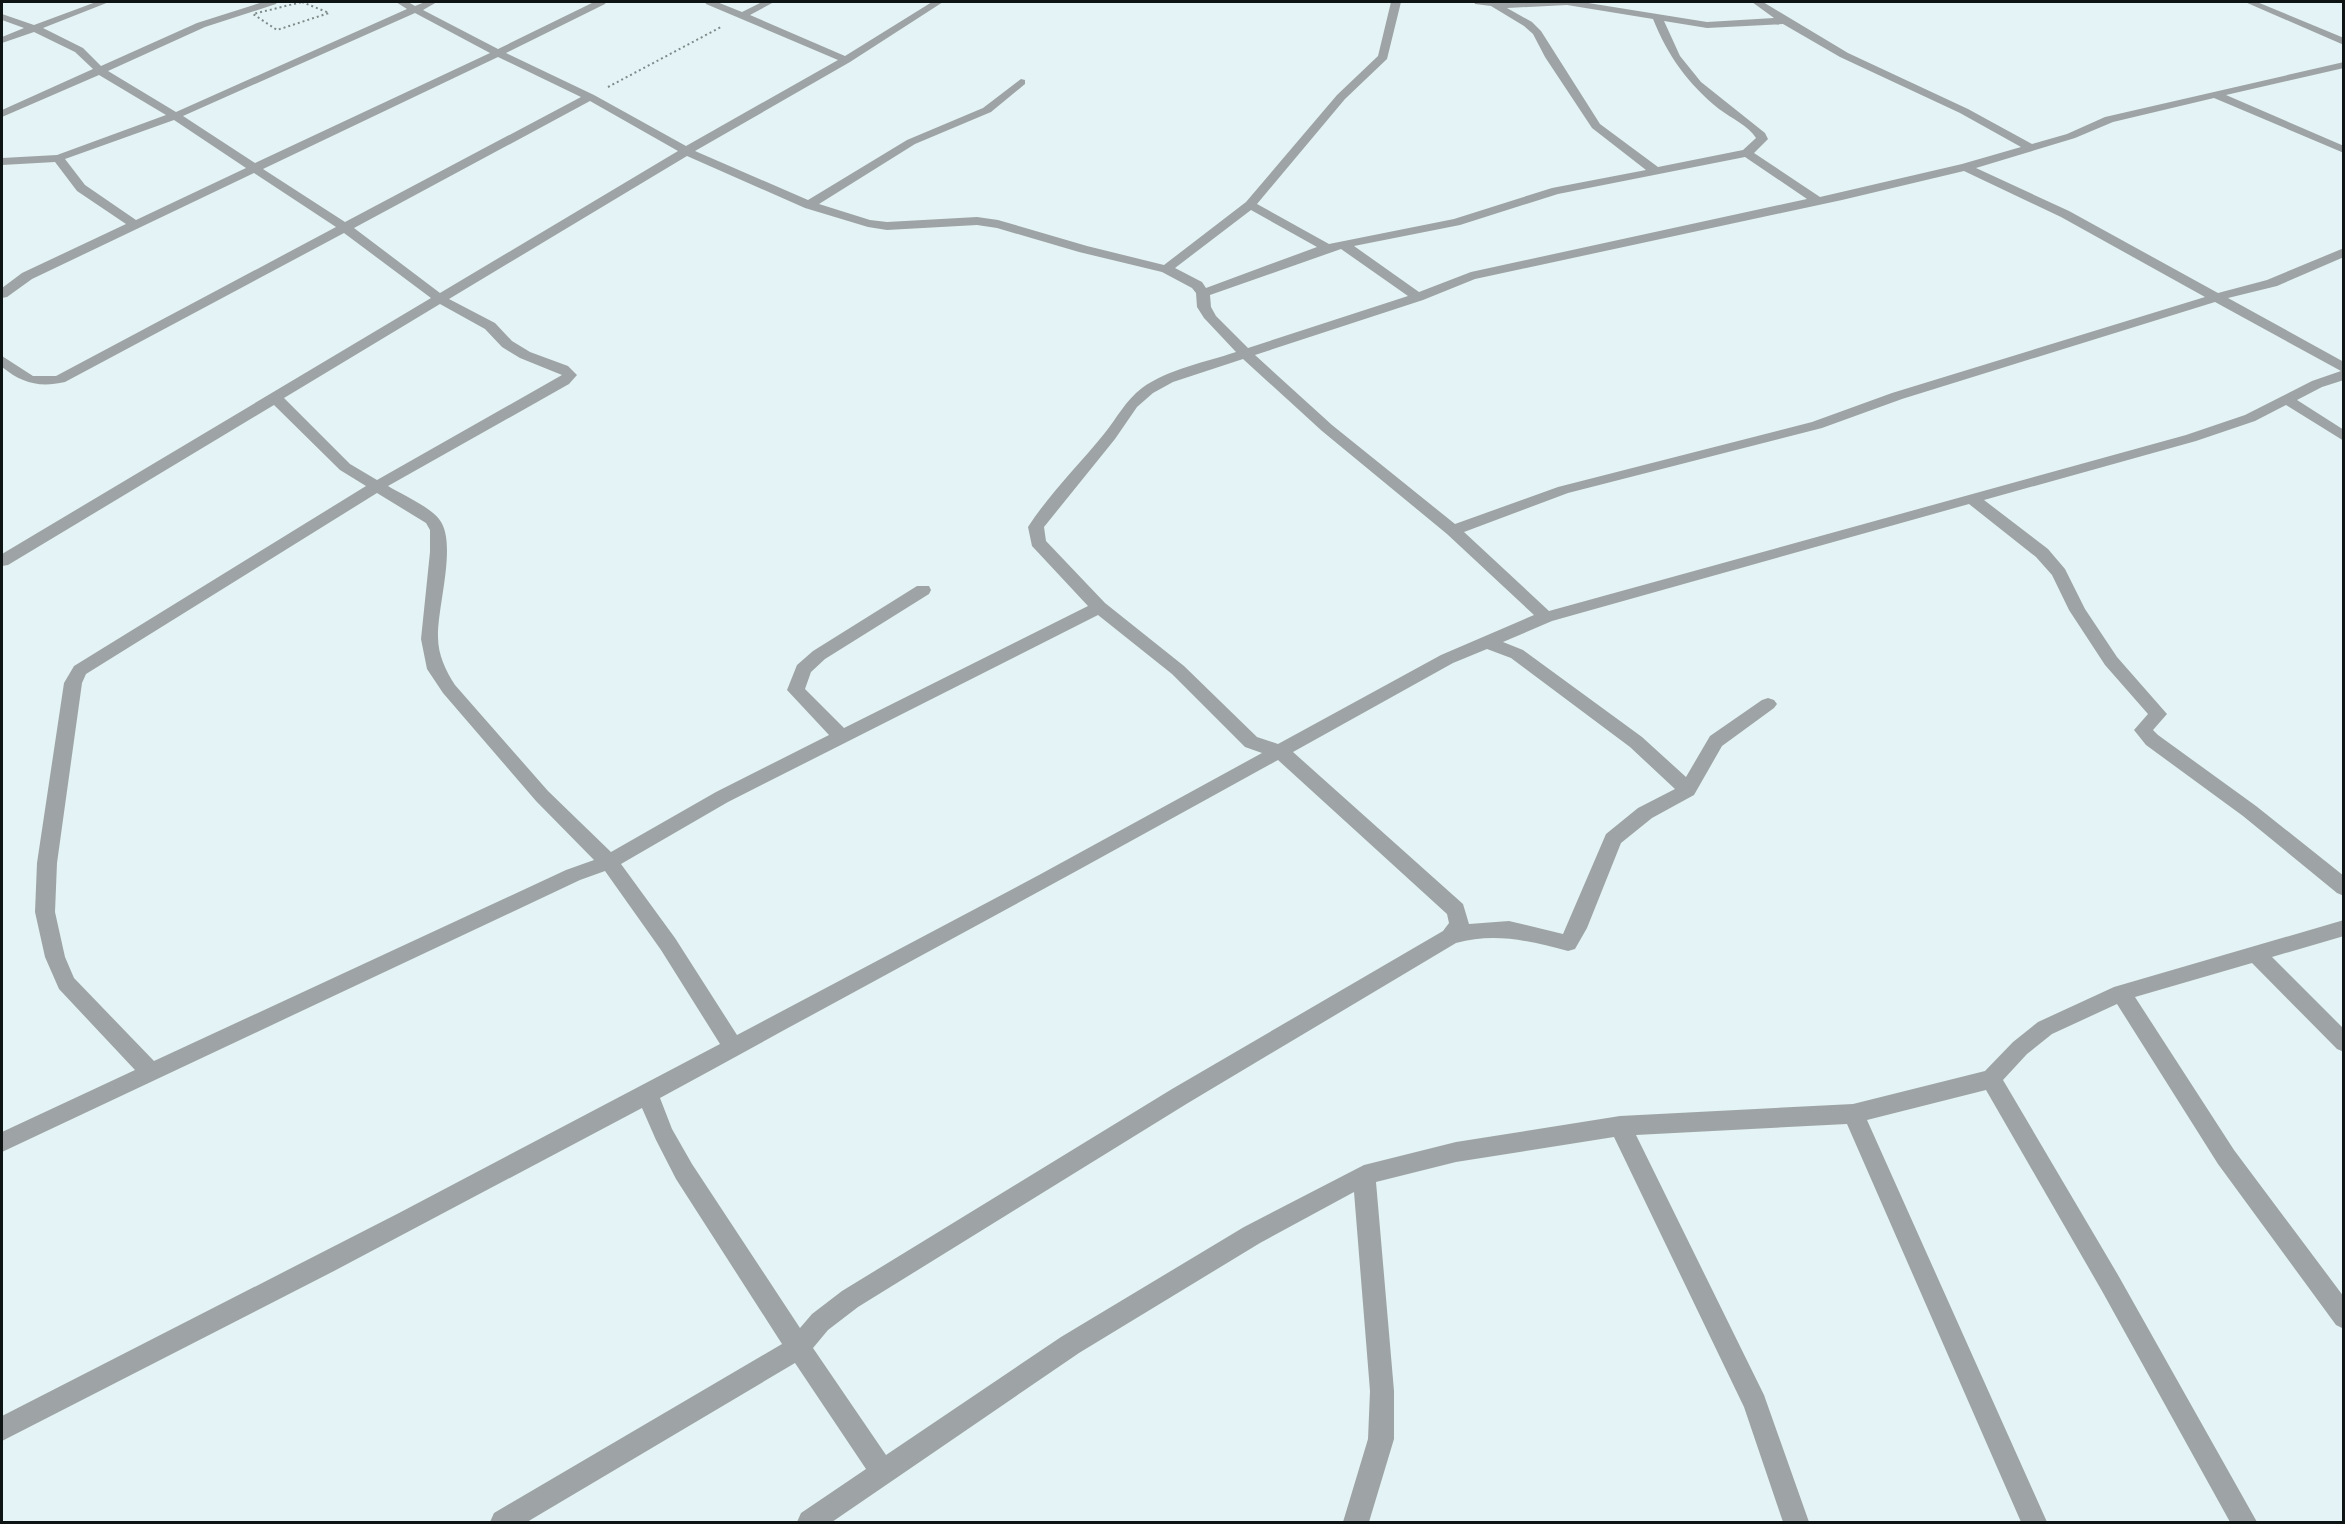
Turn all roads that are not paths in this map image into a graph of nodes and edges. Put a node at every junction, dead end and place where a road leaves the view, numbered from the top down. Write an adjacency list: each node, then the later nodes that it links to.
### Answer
1 (104, 2): 19 (street)
2 (272, 2): 25 (street)
3 (401, 2): 14 (street)
4 (432, 2): 14 (street)
5 (601, 2): 22 (street)
6 (710, 2): 15 (street)
7 (769, 2): 15 (street)
8 (938, 2): 23 (street)
9 (1396, 2): 42 (street)
10 (1479, 2): 13 (street)
11 (1756, 2): 18 (street)
12 (2250, 2): 21 (street)
13 (1494, 4): 17 (street); 39 (street)
14 (416, 9): 22 (street); 30 (street)
15 (743, 15): 23 (street)
16 (2, 17): 19 (street)
17 (1657, 17): 18 (street); 34 (street)
18 (1785, 21): 31 (street)
19 (34, 28): 20 (street); 25 (street)
20 (2, 40)
21 (2343, 42)
22 (498, 53): 28 (street); 37 (street)
23 (846, 60): 32 (street)
24 (2343, 66): 27 (street)
25 (101, 71): 29 (street); 30 (street)
26 (1021, 82): 41 (street)
27 (2213, 94): 31 (street); 33 (street)
28 (590, 97): 32 (street); 44 (street)
29 (2, 114)
30 (175, 116): 35 (street); 37 (street)
31 (2031, 147): 38 (street)
32 (688, 150): 41 (street); 53 (street)
33 (2343, 150)
34 (1747, 153): 39 (street); 40 (street)
35 (58, 158): 36 (street); 43 (street)
36 (2, 161)
37 (254, 167): 43 (street); 44 (street)
38 (1965, 167): 40 (street); 52 (street)
39 (1655, 171): 45 (street)
40 (1818, 201): 51 (street)
41 (809, 205): 48 (street)
42 (1250, 205): 46 (street); 48 (street)
43 (135, 225): 50 (street)
44 (346, 228): 53 (street); 55 (street)
45 (1345, 246): 46 (street); 51 (street)
46 (1328, 248): 49 (street)
47 (2343, 252): 52 (street)
48 (1166, 268): 49 (street)
49 (1203, 293): 54 (street)
50 (2, 294)
51 (1418, 297): 54 (street)
52 (2218, 297): 56 (street); 63 (street)
53 (440, 299): 58 (street); 61 (street)
54 (1246, 354): 63 (street); 66 (street)
55 (2, 360)
56 (2343, 368)
57 (2343, 375): 59 (street)
58 (275, 398): 61 (street); 64 (street)
59 (2286, 399): 60 (street); 62 (street)
60 (2343, 437)
61 (377, 486): 73 (street); 81 (street)
62 (1972, 499): 67 (street); 74 (street)
63 (1453, 530): 67 (street)
64 (2, 561)
65 (923, 590): 70 (street)
66 (1099, 607): 70 (street); 71 (street)
67 (1546, 617): 68 (street)
68 (1486, 642): 71 (street); 72 (street)
69 (1768, 704): 72 (street)
70 (842, 736): 73 (street)
71 (1281, 752): 76 (street); 80 (street)
72 (1688, 790): 76 (street)
73 (609, 862): 80 (street); 81 (street)
74 (2343, 888)
75 (2343, 928): 77 (street)
76 (1450, 937): 89 (street)
77 (2255, 953): 78 (street); 79 (street)
78 (2121, 993): 82 (street); 88 (street)
79 (2343, 1043)
80 (733, 1047): 83 (street)
81 (150, 1071): 86 (street)
82 (1991, 1079): 84 (street); 97 (street)
83 (648, 1094): 89 (street); 90 (street)
84 (1853, 1114): 85 (street); 96 (street)
85 (1620, 1126): 87 (street); 95 (street)
86 (2, 1142)
87 (1364, 1175): 91 (street); 94 (street)
88 (2343, 1317)
89 (798, 1348): 91 (street); 92 (street)
90 (2, 1429)
91 (882, 1471): 93 (street)
92 (503, 1522)
93 (810, 1522)
94 (1356, 1522)
95 (1796, 1522)
96 (2034, 1522)
97 (2244, 1522)

